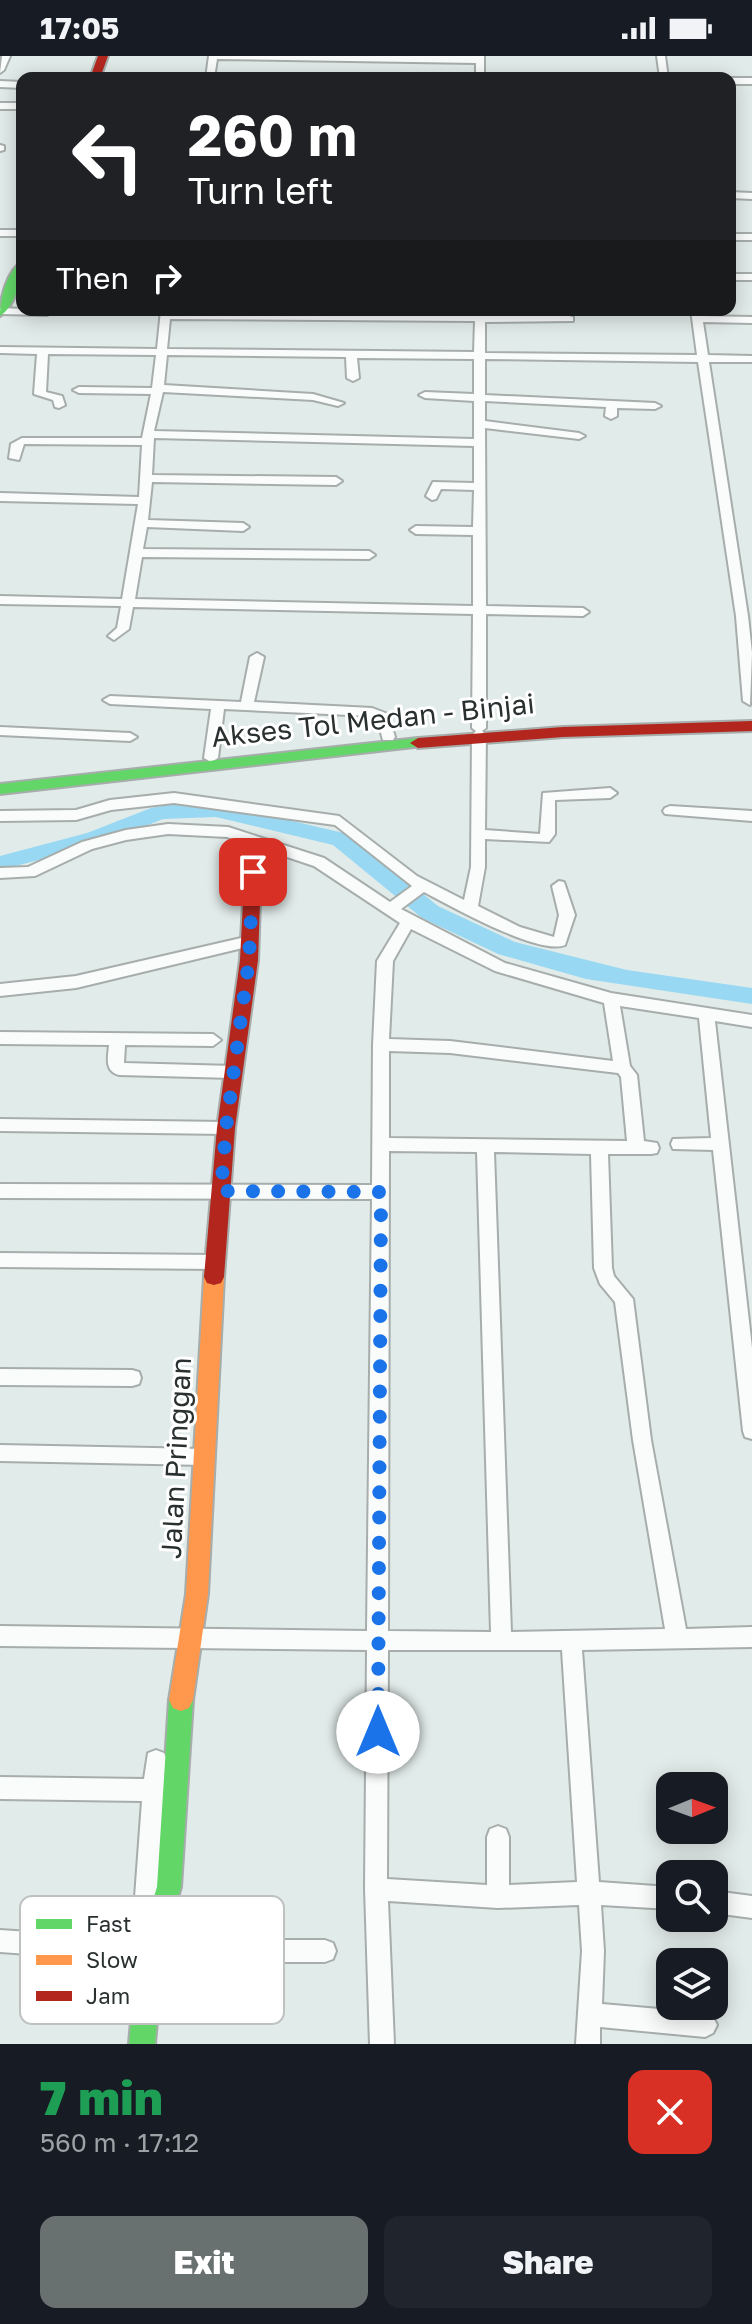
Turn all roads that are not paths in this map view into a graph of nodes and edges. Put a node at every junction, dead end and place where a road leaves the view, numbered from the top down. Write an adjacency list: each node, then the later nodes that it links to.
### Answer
1 (6, 56): 4 (street)
2 (213, 56): 3 (street)
3 (480, 58)
4 (0, 70)
5 (16, 278): 6 (main road)
6 (0, 311)
7 (166, 316): 16 (street)
8 (480, 316): 18 (street)
9 (516, 316): 12 (street)
10 (697, 316): 19 (street)
11 (715, 316): 13 (street)
12 (569, 319)
13 (752, 320)
14 (0, 350): 15 (street)
15 (43, 351): 16 (street); 27 (street)
16 (161, 353): 17 (street); 22 (street)
17 (351, 356): 18 (street); 21 (street)
18 (480, 356): 19 (street); 25 (street)
19 (704, 359): 20 (street); 55 (street)
20 (752, 359)
21 (353, 378)
22 (158, 389): 23 (street); 26 (street); 31 (street)
23 (79, 390)
24 (425, 395): 25 (street)
25 (481, 398): 28 (street); 29 (street)
26 (338, 403)
27 (59, 405)
28 (655, 406)
29 (479, 424): 30 (street); 32 (street)
30 (579, 436)
31 (148, 438): 32 (street); 33 (street); 34 (street)
32 (479, 443): 36 (street)
33 (15, 458)
34 (148, 478): 35 (street); 39 (street)
35 (336, 481)
36 (479, 487): 37 (street); 43 (street)
37 (432, 496)
38 (0, 497): 39 (street)
39 (145, 501): 40 (street)
40 (142, 523): 41 (street); 44 (street)
41 (243, 527)
42 (416, 530): 43 (street)
43 (480, 531): 48 (street)
44 (136, 553): 45 (street); 47 (street)
45 (369, 555)
46 (0, 600): 47 (street)
47 (126, 604): 48 (street); 50 (street)
48 (479, 610): 49 (street); 59 (street)
49 (583, 612)
50 (114, 636)
51 (257, 657): 54 (street)
52 (110, 700): 53 (street)
53 (218, 704): 54 (street); 63 (street)
54 (247, 705): 61 (street)
55 (751, 710): 56 (main road, Akses Tol Medan - Binjai)
56 (593, 724): 57 (main road, Akses Tol Medan - Binjai); 59 (main road, Akses Tol Medan - Binjai)
57 (752, 726)
58 (0, 731): 60 (street)
59 (479, 732): 61 (main road, Akses Tol Medan - Binjai); 62 (main road, Akses Tol Medan - Binjai); 70 (street)
60 (130, 737)
61 (388, 737): 62 (main road, Akses Tol Medan - Binjai)
62 (302, 751): 63 (main road, Akses Tol Medan - Binjai); 65 (main road, Akses Tol Medan - Binjai)
63 (211, 758): 64 (main road, Akses Tol Medan - Binjai)
64 (0, 781)
65 (0, 789)
66 (610, 793): 70 (street)
67 (670, 811): 69 (street)
68 (0, 816): 74 (street)
69 (752, 816)
70 (477, 834): 75 (street)
71 (254, 843): 72 (street); 76 (street); 77 (main road, Jalan Pringgan)
72 (0, 873)
73 (559, 886): 75 (street)
74 (420, 887): 75 (street); 76 (street)
75 (470, 908)
76 (398, 912): 79 (street); 85 (street)
77 (250, 941): 78 (street); 87 (main road, Jalan Pringgan)
78 (0, 990)
79 (611, 999): 80 (street); 86 (street)
80 (706, 1012): 81 (street); 92 (street)
81 (752, 1021)
82 (0, 1038): 83 (street)
83 (117, 1039): 84 (street); 87 (street)
84 (213, 1040)
85 (381, 1045): 86 (street); 90 (street)
86 (622, 1068): 94 (street)
87 (233, 1072): 89 (main road, Jalan Pringgan)
88 (0, 1125): 89 (street)
89 (226, 1128): 96 (main road, Jalan Pringgan)
90 (381, 1144): 93 (street); 97 (street)
91 (679, 1144): 92 (street)
92 (722, 1144): 102 (street)
93 (485, 1147): 94 (street); 111 (street)
94 (599, 1148): 108 (street)
95 (0, 1191): 96 (street)
96 (221, 1191): 97 (street); 99 (main road, Jalan Pringgan)
97 (381, 1192): 107 (street)
98 (0, 1260): 99 (street)
99 (216, 1262): 104 (main road, Jalan Pringgan)
100 (0, 1377): 101 (street)
101 (132, 1378)
102 (752, 1431)
103 (0, 1453): 104 (street)
104 (204, 1457): 106 (main road, Jalan Pringgan)
105 (0, 1636): 106 (street)
106 (187, 1637): 107 (street); 119 (main road, Jalan Pringgan)
107 (379, 1637): 111 (street); 116 (street)
108 (677, 1637): 109 (street); 110 (street)
109 (752, 1637)
110 (571, 1639): 111 (street); 117 (street)
111 (501, 1642)
112 (156, 1760): 114 (street)
113 (0, 1788): 114 (street)
114 (154, 1790): 118 (street)
115 (498, 1837): 120 (street)
116 (376, 1889): 120 (street); 132 (street)
117 (591, 1893): 120 (street); 121 (street); 128 (street)
118 (146, 1896)
119 (166, 1896)
120 (498, 1897)
121 (656, 1897)
122 (728, 1904): 123 (street)
123 (752, 1907)
124 (0, 1941): 125 (street)
125 (20, 1943)
126 (284, 1951): 127 (street)
127 (325, 1951)
128 (591, 2015): 130 (street); 133 (street)
129 (144, 2024): 131 (main road, Jalan Pringgan)
130 (705, 2025)
131 (142, 2044)
132 (382, 2044)
133 (588, 2044)

